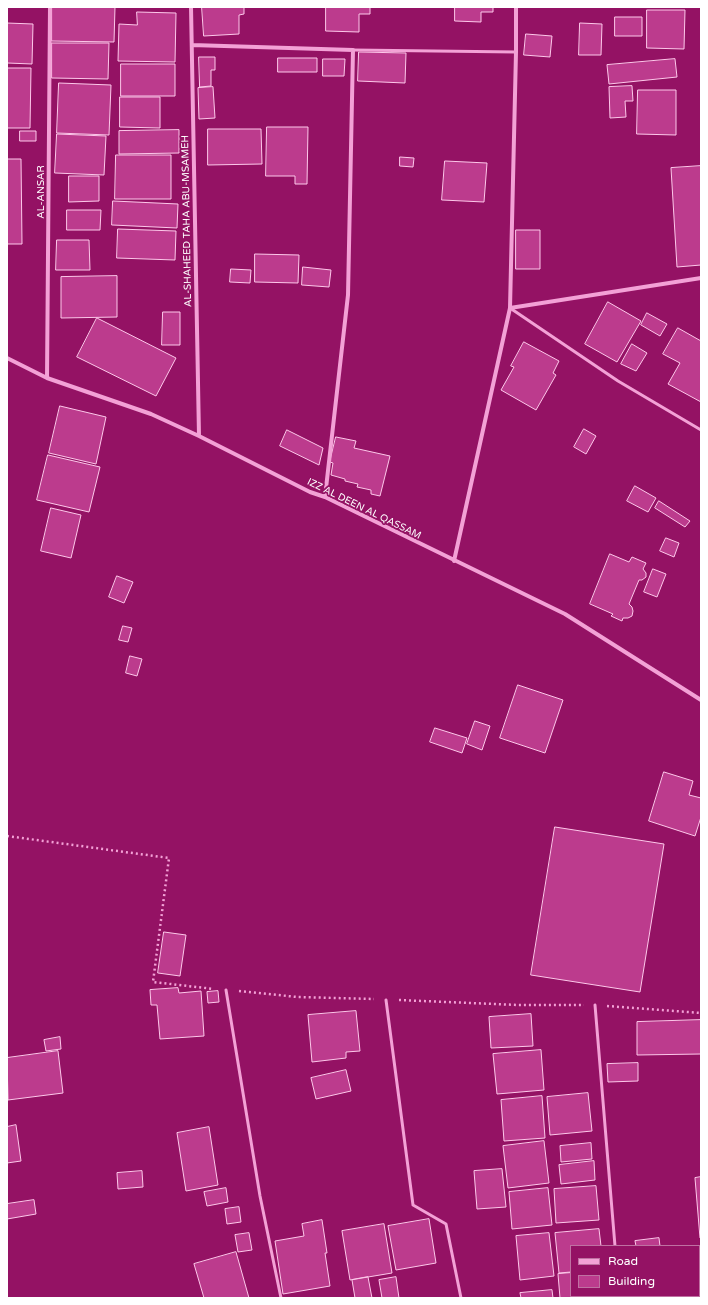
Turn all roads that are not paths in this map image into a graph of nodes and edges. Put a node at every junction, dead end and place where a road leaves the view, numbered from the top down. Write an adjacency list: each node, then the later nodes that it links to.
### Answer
1 (50, 7): 10 (street, AL-ANSAR)
2 (191, 7): 4 (street, AL-SHAHEED TAHA ABU-MSAMEH)
3 (516, 7): 6 (street)
4 (192, 45): 5 (street); 12 (street, AL-SHAHEED TAHA ABU-MSAMEH)
5 (353, 50): 6 (lane); 13 (street)
6 (516, 52): 8 (street)
7 (701, 278): 8 (street)
8 (510, 308): 11 (lane); 14 (street)
9 (7, 358): 10 (street, IZZ AL DEEN AL QASSAM)
10 (48, 378): 12 (street, IZZ AL DEEN AL QASSAM)
11 (701, 430)
12 (199, 436): 13 (street, IZZ AL DEEN AL QASSAM)
13 (325, 497): 14 (street, IZZ AL DEEN AL QASSAM)
14 (454, 561): 15 (street, IZZ AL DEEN AL QASSAM)
15 (701, 700)
16 (226, 990): 20 (lane)
17 (386, 1000): 21 (lane)
18 (595, 1005): 19 (lane)
19 (615, 1245)
20 (281, 1298)
21 (461, 1298)

